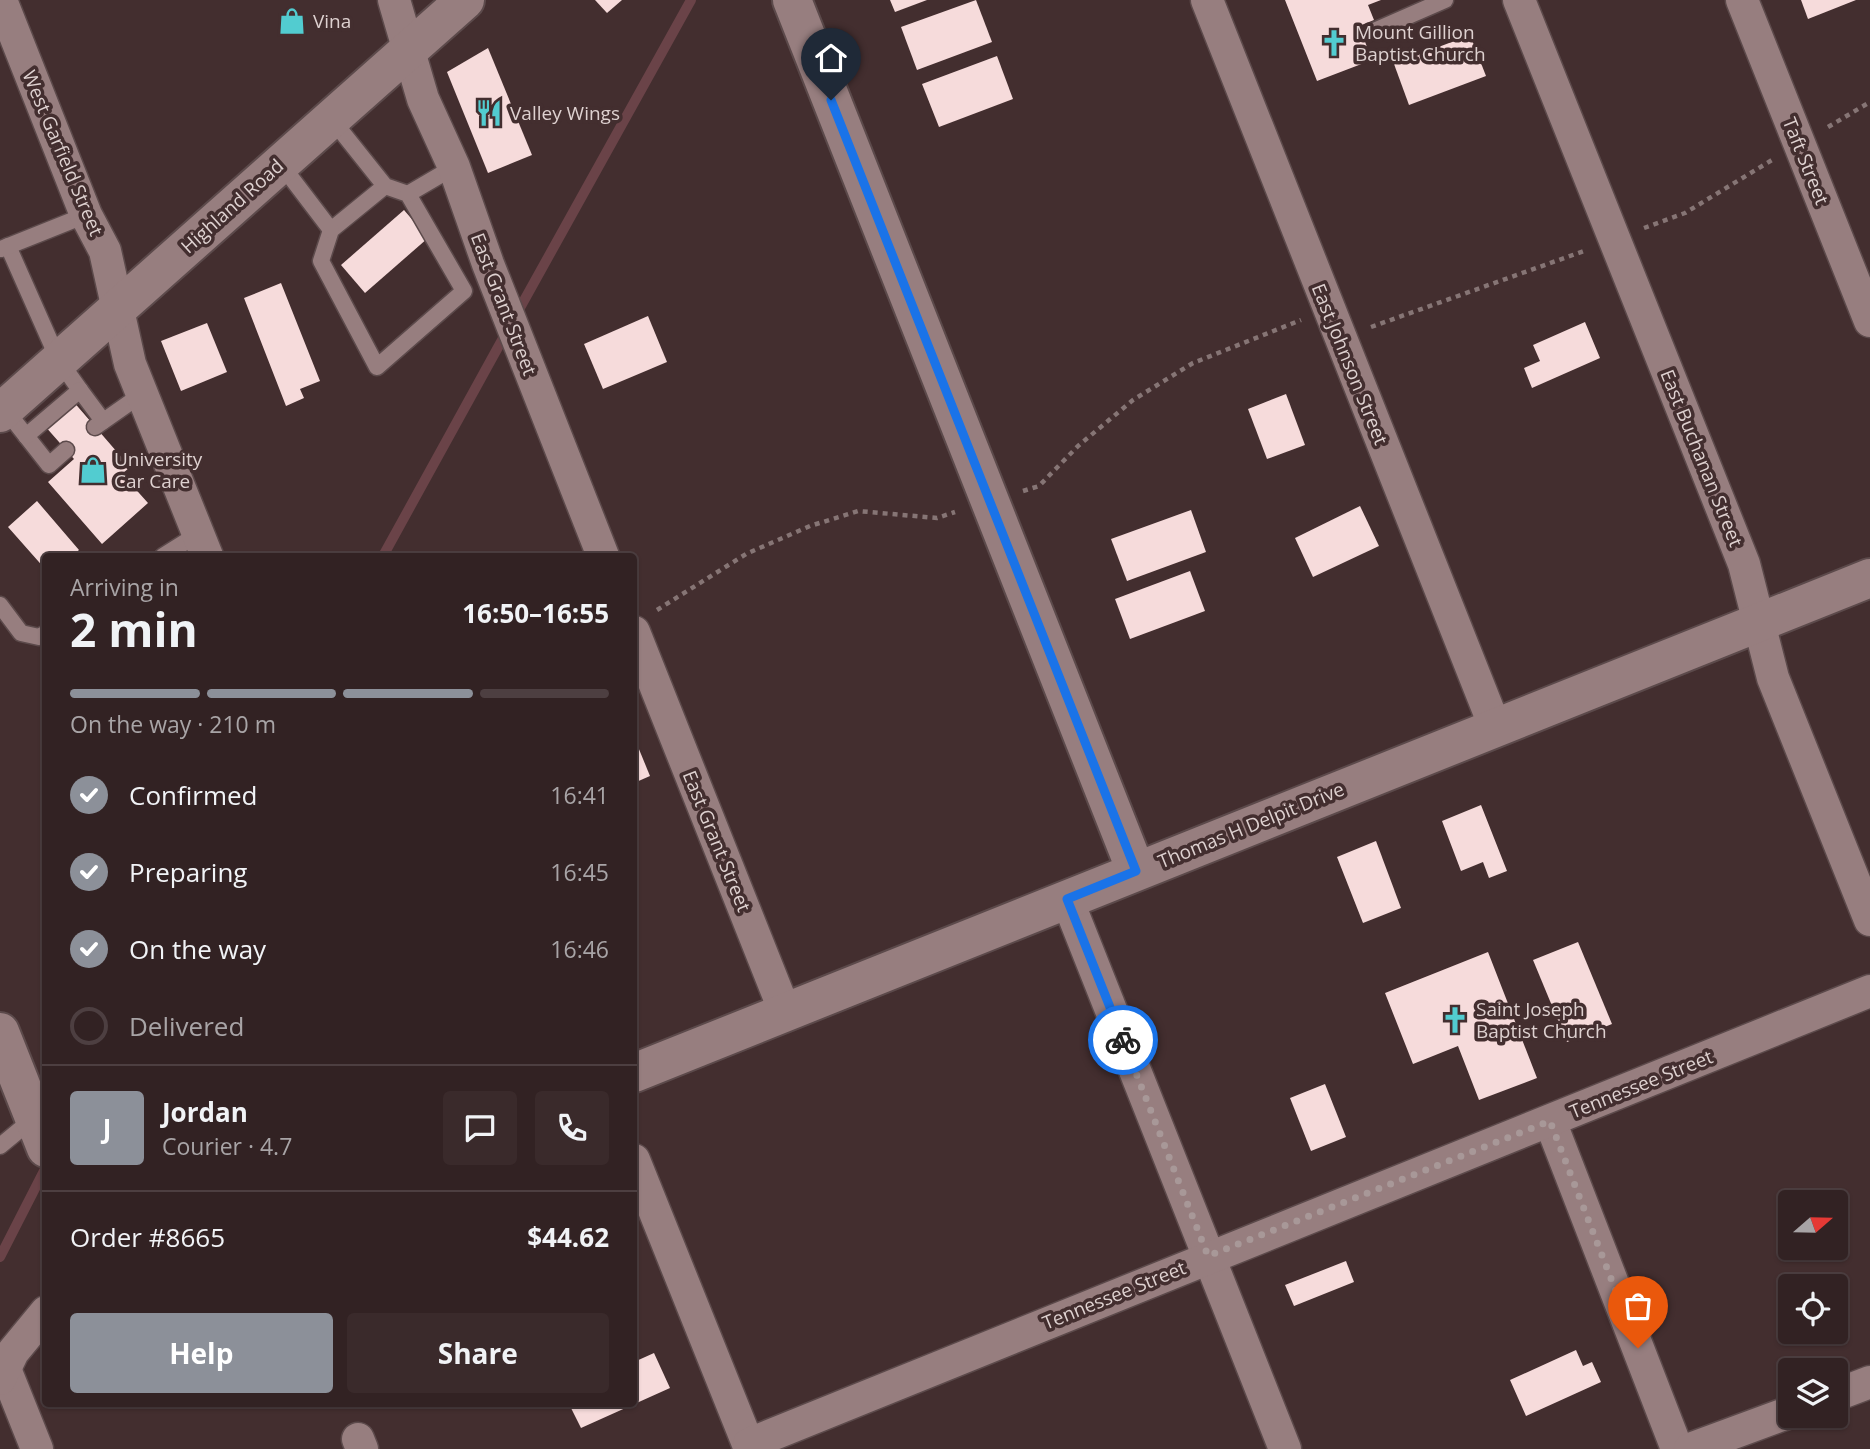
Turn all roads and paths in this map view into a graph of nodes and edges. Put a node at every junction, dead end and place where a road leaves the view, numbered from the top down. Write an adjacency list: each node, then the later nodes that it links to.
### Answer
1 (1, 0): 18 (street, West Garfield Street)
2 (394, 0): 10 (street, East Grant Street)
3 (465, 0): 10 (street, Highland Road)
4 (792, 0): 30 (street)
5 (1207, 0): 24 (street, East Johnson Street)
6 (1445, 0): 9 (lane)
7 (1519, 0): 20 (street, East Buchanan Street)
8 (1742, 0): 13 (street, Taft Street)
9 (1374, 31)
10 (408, 51): 12 (street, Highland Road); 15 (street, East Grant Street)
11 (1870, 102): 13 (path)
12 (330, 117): 14 (street, Highland Road); 16 (lane)
13 (1799, 144): 20 (path); 23 (street, Taft Street)
14 (280, 163): 19 (lane); 22 (street, Highland Road)
15 (454, 167): 17 (lane); 33 (street, East Grant Street)
16 (384, 186): 17 (lane); 19 (lane)
17 (408, 194): 19 (lane)
18 (86, 215): 21 (lane); 22 (street, West Garfield Street)
19 (331, 230)
20 (1615, 239): 24 (path); 37 (street, East Buchanan Street)
21 (4, 248): 25 (lane)
22 (117, 309): 25 (street, Highland Road); 27 (street, West Garfield Street)
23 (1870, 321)
24 (1334, 323): 30 (path); 39 (street, East Johnson Street)
25 (58, 359): 26 (lane); 28 (street, Highland Road)
26 (80, 390): 27 (lane); 28 (lane)
27 (142, 394): 31 (street, West Garfield Street)
28 (8, 414): 29 (lane)
29 (66, 450)
30 (990, 500): 36 (path); 40 (street)
31 (203, 545): 32 (lane)
32 (174, 553)
33 (602, 553)
34 (1870, 578): 37 (street, Thomas H Delpit Drive)
35 (0, 605): 38 (lane)
36 (643, 622): 44 (street, East Grant Street)
37 (1759, 623): 39 (street, Thomas H Delpit Drive); 42 (street, East Buchanan Street)
38 (42, 635)
39 (1495, 727): 40 (street, Thomas H Delpit Drive)
40 (1136, 871): 41 (street, Thomas H Delpit Drive)
41 (1067, 899): 44 (street, Thomas H Delpit Drive); 51 (street)
42 (1870, 920)
43 (1870, 991): 47 (street, Tennessee Street)
44 (785, 1012): 46 (street, Thomas H Delpit Drive)
45 (1, 1036): 48 (street)
46 (637, 1072)
47 (1550, 1121): 51 (street, Tennessee Street); 60 (street)
48 (40, 1133): 49 (lane)
49 (0, 1146)
50 (637, 1167): 57 (street)
51 (1208, 1256): 57 (street, Tennessee Street); 59 (street)
52 (42, 1317): 53 (street)
53 (3, 1375): 58 (street)
54 (1870, 1382): 55 (street)
55 (1848, 1390)
56 (1778, 1416): 61 (street)
57 (750, 1446)
58 (37, 1449)
59 (1285, 1449)
60 (1677, 1449)
61 (1690, 1449)

